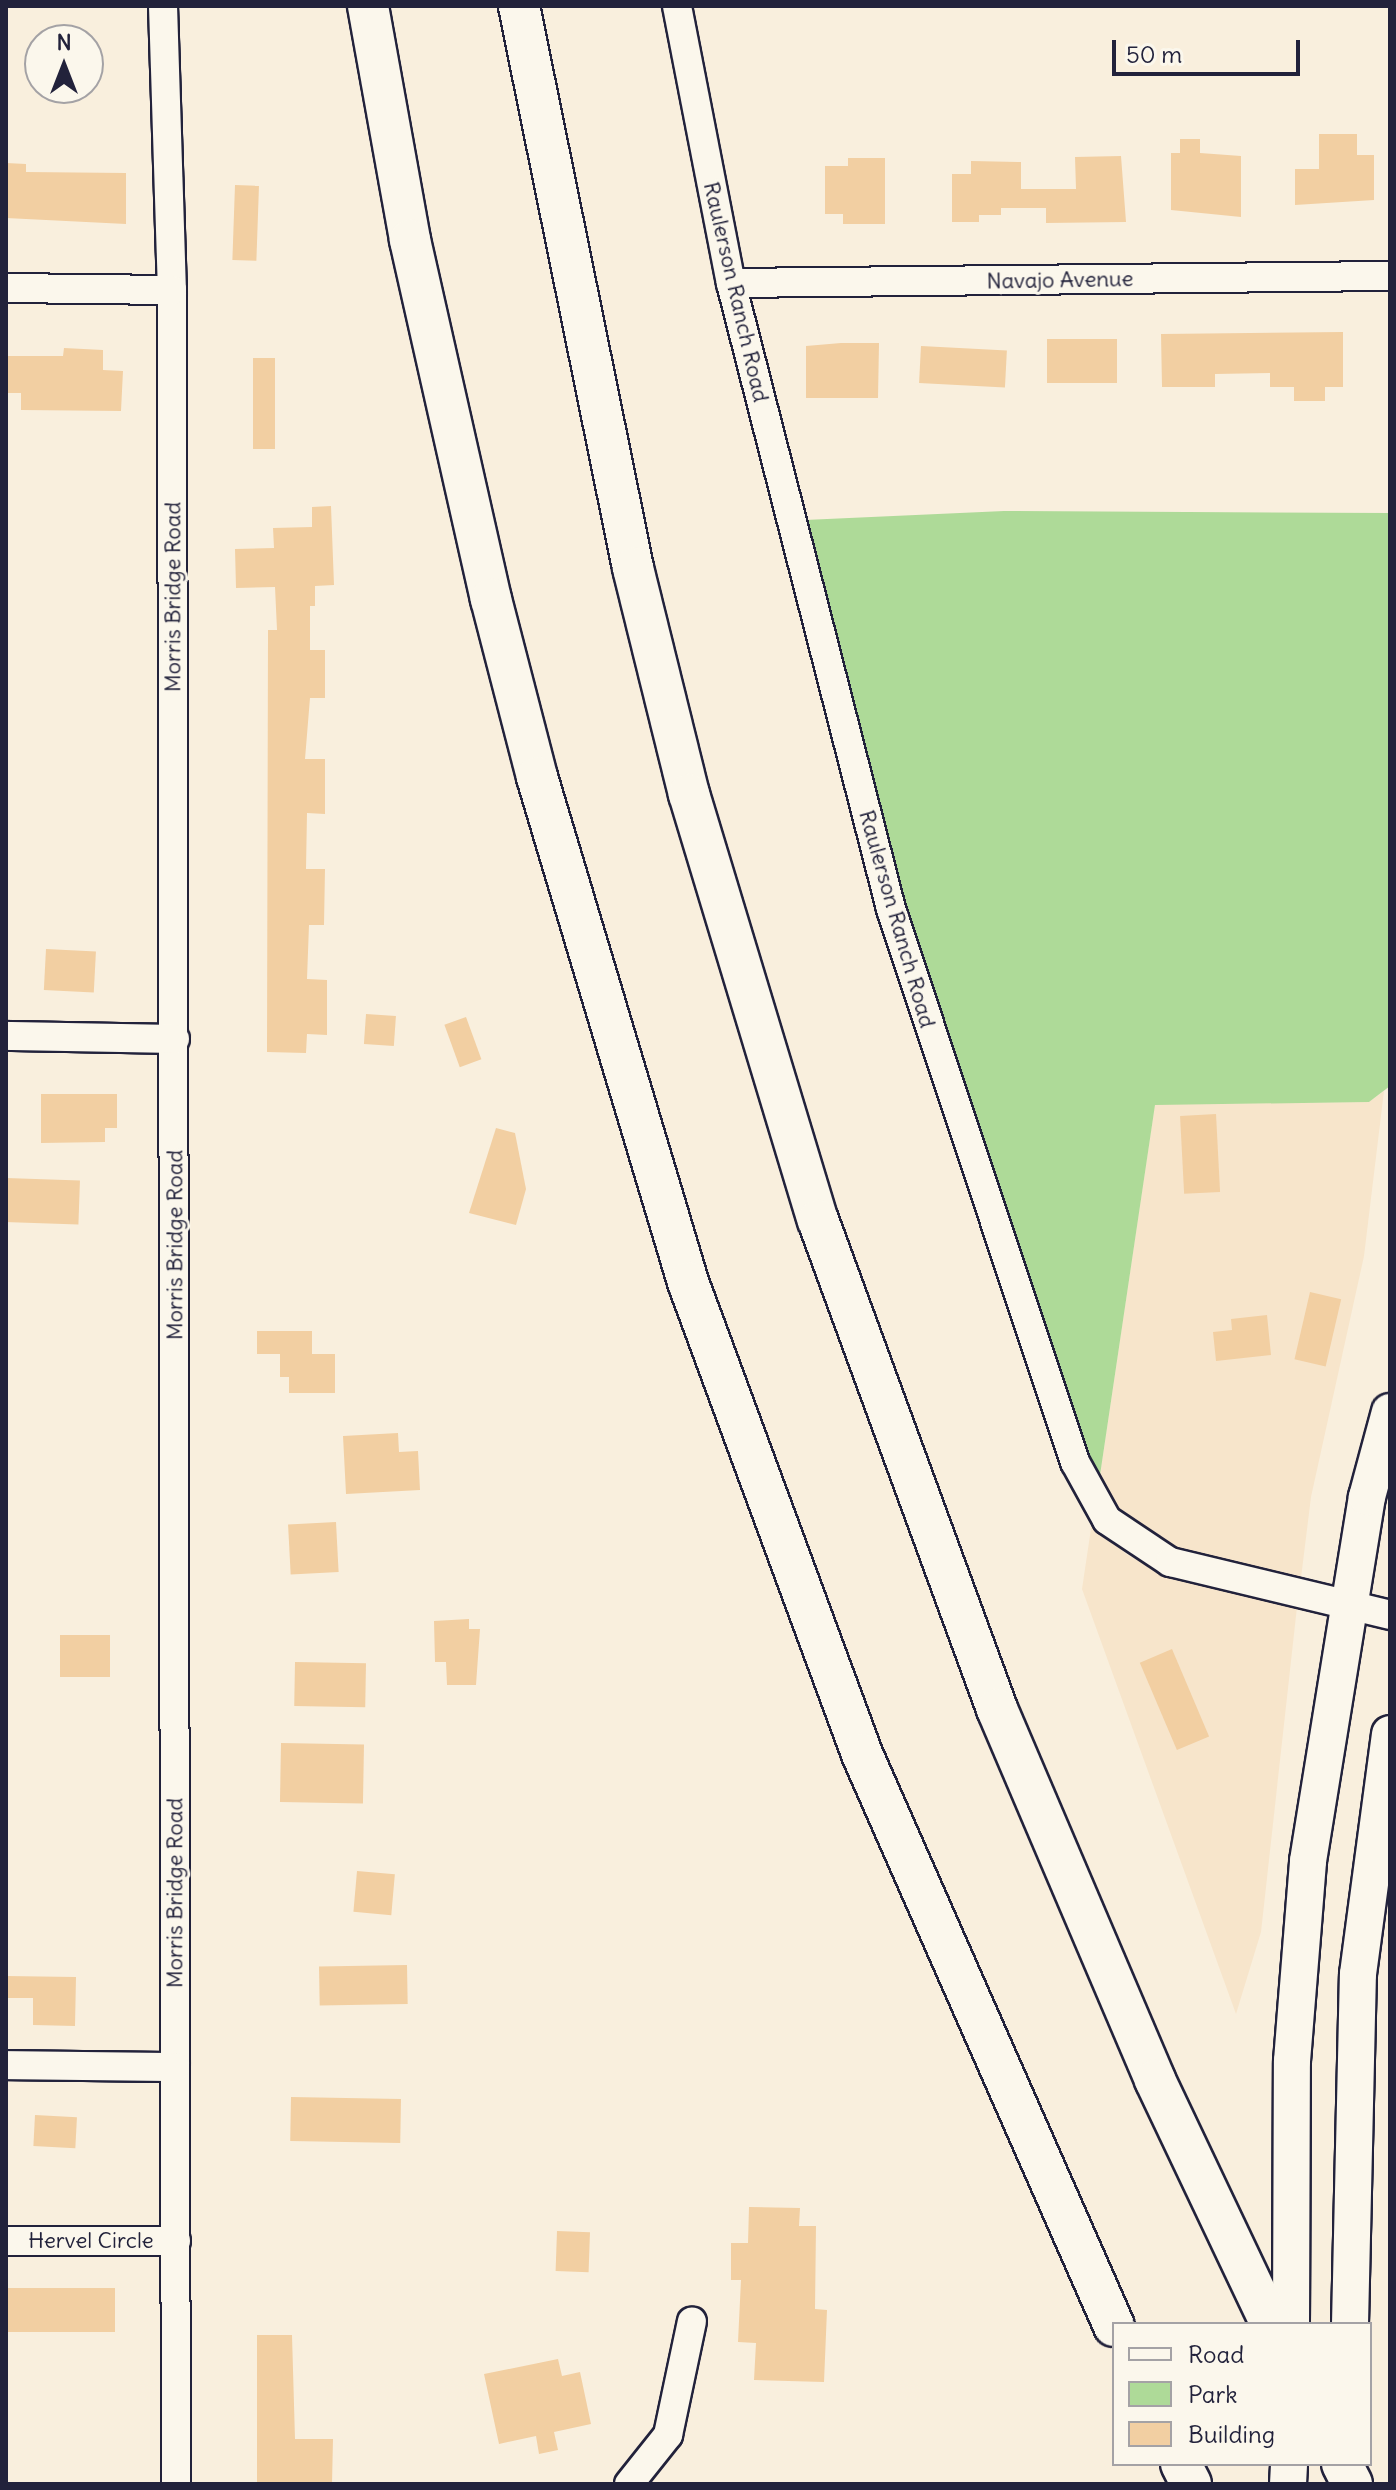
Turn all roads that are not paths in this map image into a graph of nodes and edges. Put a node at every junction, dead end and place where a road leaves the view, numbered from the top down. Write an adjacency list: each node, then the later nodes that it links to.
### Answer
1 (163, 6): 8 (street, Morris Bridge Road)
2 (368, 6): 20 (highway)
3 (519, 6): 21 (highway)
4 (677, 6): 6 (street, Raulerson Ranch Road)
5 (1390, 276): 6 (street, Navajo Avenue)
6 (731, 283): 12 (street, Raulerson Ranch Road)
7 (6, 288): 8 (street)
8 (172, 290): 10 (street, Morris Bridge Road)
9 (6, 1036): 10 (street)
10 (175, 1039): 16 (street, Morris Bridge Road)
11 (1390, 1412): 12 (main road)
12 (1349, 1603): 13 (street, Raulerson Ranch Road); 22 (main road)
13 (1390, 1615)
14 (1390, 1734): 23 (main road)
15 (6, 2065): 16 (street)
16 (175, 2067): 18 (street, Morris Bridge Road)
17 (6, 2241): 18 (street, Hervel Circle)
18 (176, 2241): 26 (street, Morris Bridge Road)
19 (692, 2321): 27 (street)
20 (1112, 2322)
21 (1270, 2322)
22 (1291, 2322)
23 (1350, 2322)
24 (1182, 2466): 28 (highway)
25 (1343, 2466): 29 (highway)
26 (176, 2484)
27 (629, 2484)
28 (1191, 2484)
29 (1354, 2484)

